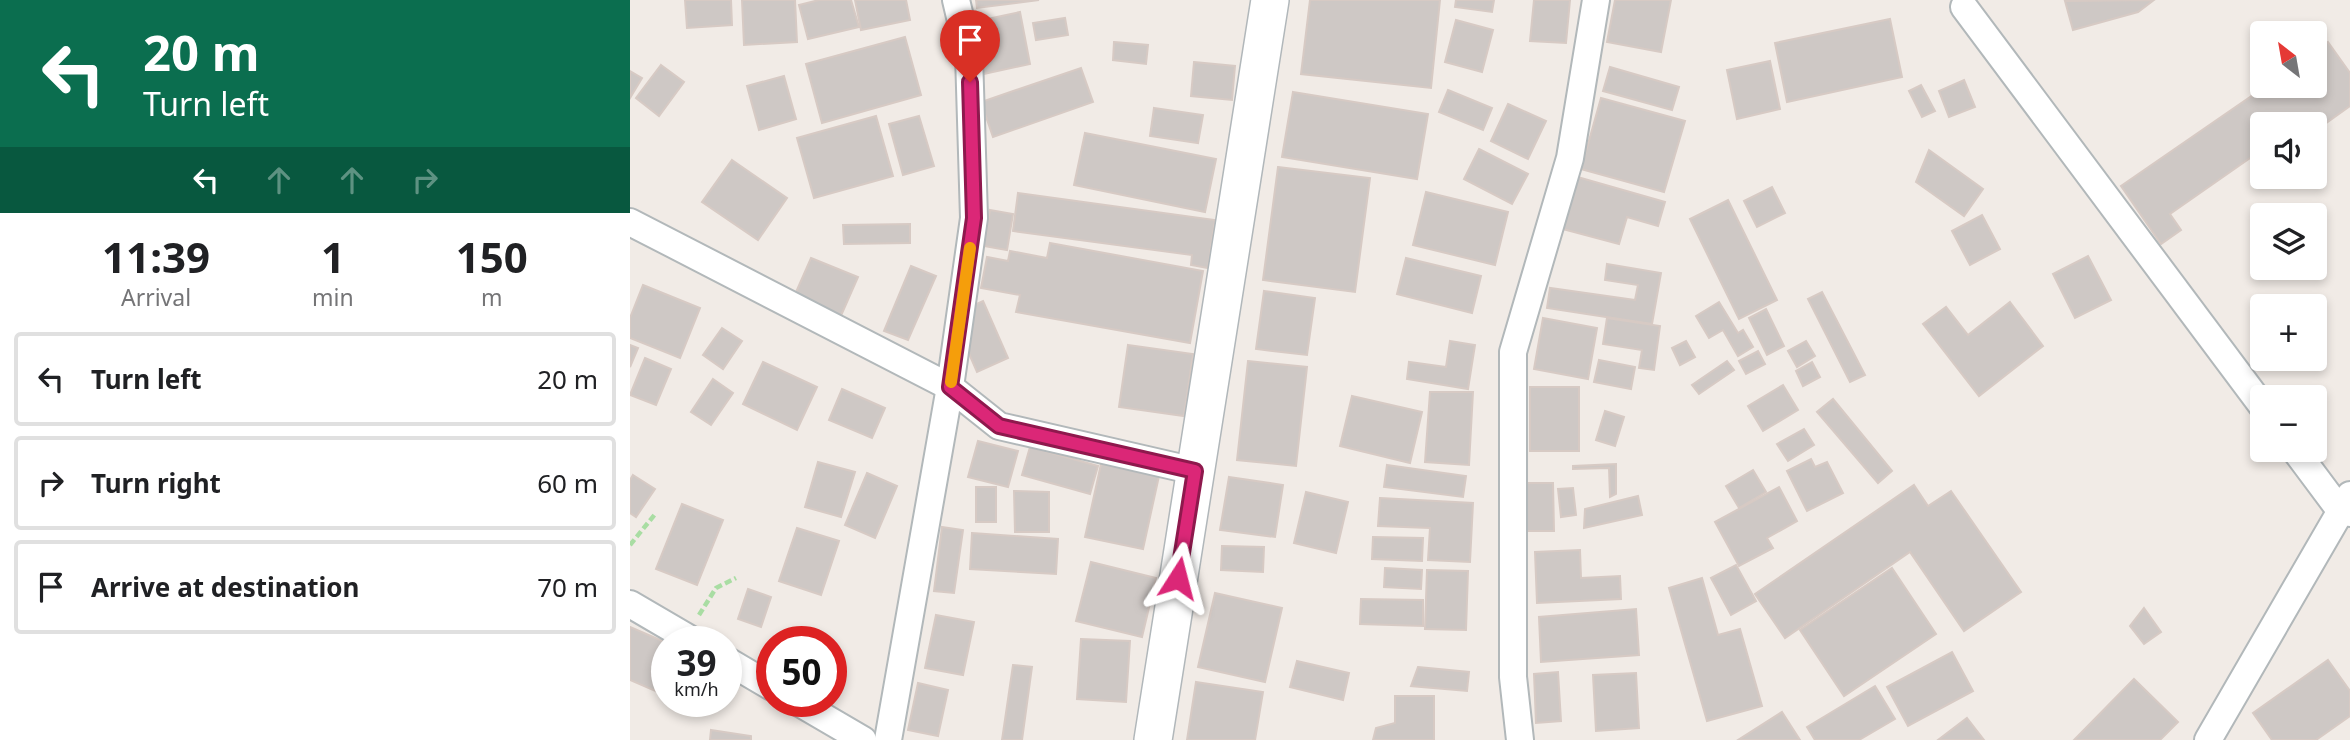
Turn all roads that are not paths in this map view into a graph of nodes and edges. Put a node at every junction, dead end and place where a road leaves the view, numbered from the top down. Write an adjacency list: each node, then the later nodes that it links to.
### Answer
1 (956, 0): 6 (street)
2 (1270, 0): 9 (main road)
3 (1596, 0): 17 (street)
4 (1964, 7): 7 (street)
5 (630, 222): 6 (street)
6 (950, 387): 9 (street); 15 (street)
7 (2250, 390)
8 (2306, 462): 10 (street)
9 (1195, 471): 16 (main road)
10 (2346, 506): 18 (street)
11 (630, 604): 12 (street)
12 (668, 626)
13 (824, 717): 14 (street)
14 (863, 740)
15 (888, 740)
16 (1153, 740)
17 (1520, 740)
18 (2208, 740)

